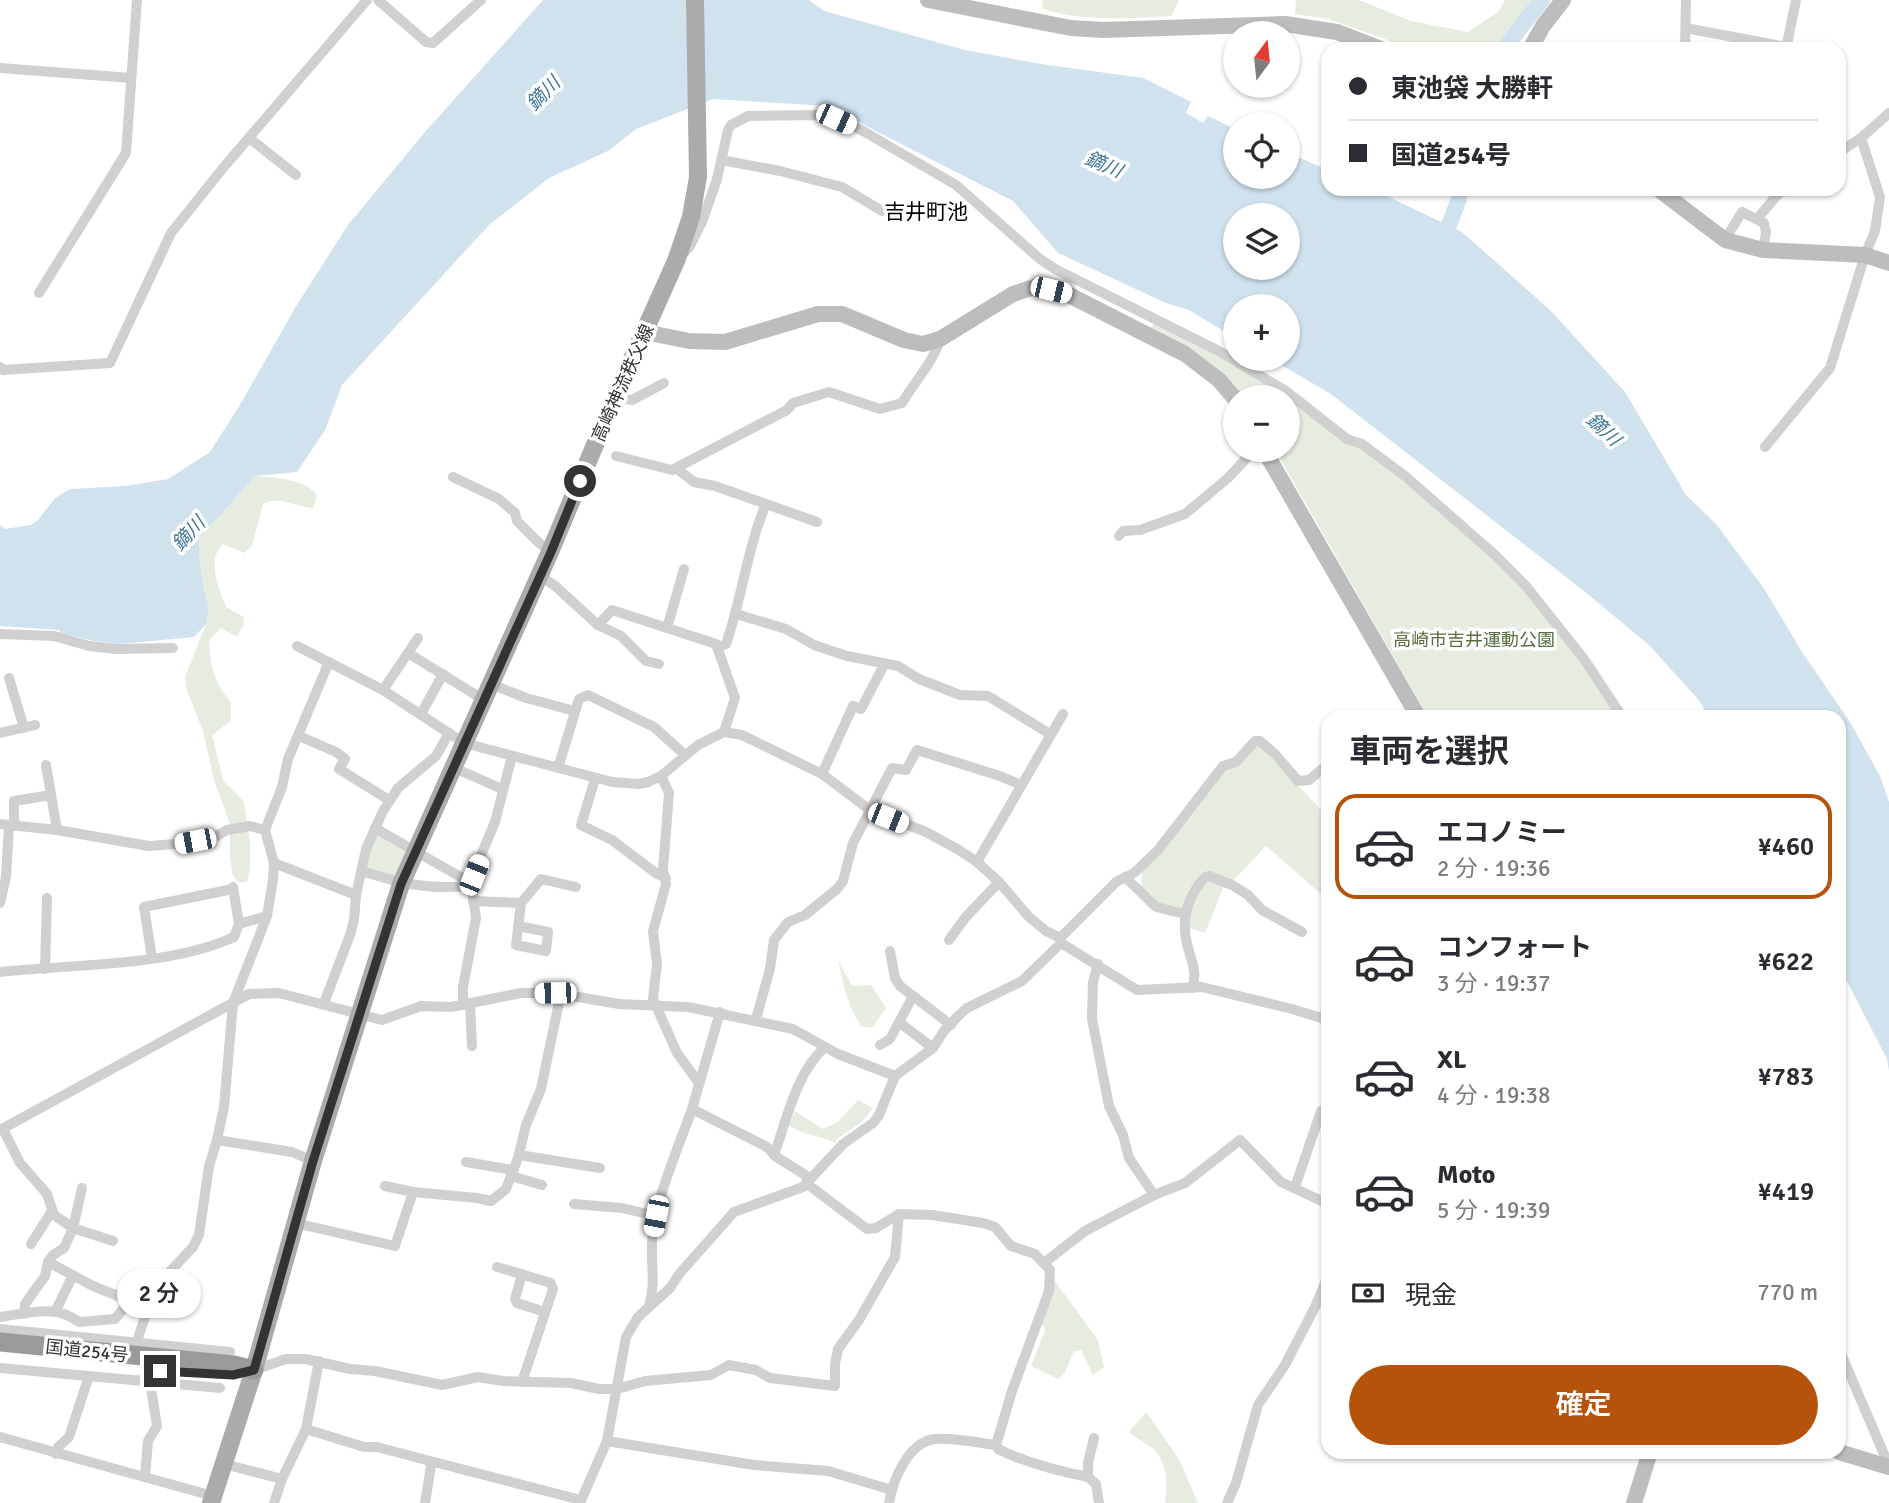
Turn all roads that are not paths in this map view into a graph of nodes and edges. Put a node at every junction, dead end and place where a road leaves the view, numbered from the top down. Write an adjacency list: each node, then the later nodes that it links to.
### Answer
1 (137, 0): 17 (street)
2 (367, 0): 19 (street)
3 (378, 0): 4 (street)
4 (481, 0)
5 (695, 0): 31 (main road, 高崎神流秩父線)
6 (928, 0): 11 (street)
7 (1563, 0): 12 (street)
8 (1686, 0): 10 (street)
9 (1796, 0): 15 (street)
10 (1686, 28): 13 (street); 14 (street)
11 (1363, 42)
12 (1534, 42)
13 (1685, 42)
14 (1756, 42)
15 (1787, 42)
16 (0, 68): 17 (street)
17 (131, 78): 33 (street)
18 (1889, 113): 20 (street)
19 (249, 138): 23 (street); 36 (street)
20 (1861, 138): 21 (street); 30 (street)
21 (1846, 148)
22 (721, 160): 26 (street); 31 (street); 69 (street)
23 (296, 175)
24 (1667, 196): 28 (street)
25 (1776, 196): 27 (street)
26 (882, 211)
27 (1757, 219): 28 (street); 29 (street)
28 (1725, 240): 29 (street)
29 (1763, 250): 30 (street)
30 (1865, 256): 32 (street); 40 (street)
31 (676, 261): 34 (main road, 高崎神流秩父線)
32 (1889, 263)
33 (39, 293)
34 (645, 332): 35 (street); 39 (main road, 高崎神流秩父線)
35 (940, 340): 38 (street); 44 (street)
36 (0, 367)
37 (664, 383): 39 (street)
38 (1223, 385)
39 (615, 397): 49 (main road, 高崎神流秩父線)
40 (1765, 447)
41 (616, 456): 44 (street)
42 (1243, 462): 48 (street)
43 (1271, 462): 68 (street)
44 (676, 468): 46 (street)
45 (453, 477): 49 (street)
46 (766, 504): 47 (street); 52 (street)
47 (817, 522)
48 (1119, 536)
49 (551, 552): 51 (main road, 高崎神流秩父線)
50 (684, 569): 54 (street)
51 (540, 576): 53 (street); 67 (main road, 高崎神流秩父線)
52 (736, 614): 58 (street); 62 (street)
53 (598, 625): 54 (street); 63 (street)
54 (667, 628): 58 (street)
55 (0, 635): 59 (street)
56 (418, 638): 60 (street)
57 (298, 646): 61 (street)
58 (719, 647): 73 (street)
59 (173, 648)
60 (408, 653): 64 (street); 66 (street)
61 (329, 662): 66 (street); 76 (street)
62 (886, 663): 75 (street); 84 (street)
63 (659, 664)
64 (443, 674): 67 (street); 71 (street)
65 (9, 678): 74 (street)
66 (383, 690): 71 (street)
67 (487, 692): 70 (street); 77 (main road, 高崎神流秩父線)
68 (1414, 710)
69 (1618, 710)
70 (575, 711): 78 (street); 82 (street)
71 (421, 714): 77 (street)
72 (1063, 714): 75 (street)
73 (724, 732): 78 (street); 84 (street)
74 (0, 733)
75 (1050, 734): 87 (street)
76 (299, 736): 90 (street); 95 (street)
77 (456, 738): 79 (street); 81 (main road, 高崎神流秩父線); 90 (street)
78 (685, 755): 85 (street)
79 (512, 756): 82 (street); 88 (street)
80 (46, 765): 89 (street)
81 (452, 768): 88 (street); 96 (main road, 高崎神流秩父線)
82 (558, 768): 86 (street)
83 (1321, 770): 100 (street)
84 (822, 774): 91 (street)
85 (661, 776): 86 (street); 101 (street)
86 (595, 779): 101 (street)
87 (1021, 785): 91 (street); 97 (street)
88 (502, 789): 103 (street)
89 (51, 795): 92 (street); 94 (street)
90 (390, 800): 93 (street)
91 (870, 810): 97 (street); 133 (street)
92 (8, 825): 94 (street); 109 (street)
93 (375, 828): 96 (street); 99 (street)
94 (57, 830): 95 (street)
95 (265, 830): 98 (street)
96 (414, 850): 103 (street); 104 (main road, 高崎神流秩父線)
97 (977, 862): 102 (street)
98 (274, 863): 106 (street); 112 (street)
99 (362, 872): 104 (street); 106 (street)
100 (1125, 877): 111 (street); 117 (street)
101 (666, 878): 129 (street)
102 (999, 881): 116 (street); 117 (street)
103 (471, 883): 104 (street); 108 (street)
104 (401, 884): 131 (main road, 高崎神流秩父線)
105 (576, 887): 110 (street)
106 (356, 895): 127 (street)
107 (47, 898): 121 (street)
108 (473, 901): 110 (street); 128 (street)
109 (0, 903)
110 (521, 903): 114 (street)
111 (1185, 914): 115 (street); 123 (street)
112 (267, 916): 113 (street); 126 (street)
113 (239, 924): 119 (street); 119 (street)
114 (518, 926)
115 (1302, 932)
116 (949, 940)
117 (1061, 941): 120 (street); 135 (street)
118 (890, 951): 125 (street)
119 (152, 958): 121 (street)
120 (1098, 964): 123 (street); 158 (street)
121 (46, 969): 122 (street)
122 (0, 972)
123 (1192, 988): 132 (street)
124 (561, 993): 128 (street); 129 (street); 146 (street)
125 (913, 996): 134 (street); 135 (street)
126 (233, 1003): 127 (street); 144 (street); 145 (street)
127 (324, 1003): 131 (street)
128 (467, 1004): 131 (street); 136 (street)
129 (654, 1005): 130 (street); 141 (street)
130 (720, 1012): 133 (street); 141 (street)
131 (359, 1015): 148 (main road, 高崎神流秩父線)
132 (1321, 1018)
133 (755, 1019): 138 (street)
134 (900, 1023): 137 (street); 139 (street)
135 (951, 1025): 139 (street)
136 (471, 1045)
137 (880, 1045)
138 (825, 1047): 140 (street); 147 (street)
139 (933, 1048): 140 (street)
140 (895, 1076): 152 (street)
141 (699, 1083): 142 (street)
142 (692, 1109): 147 (street); 163 (street)
143 (1321, 1111): 155 (street)
144 (1, 1130): 161 (street)
145 (217, 1140): 148 (street); 174 (street)
146 (519, 1155): 150 (street); 151 (street)
147 (774, 1155): 152 (street)
148 (313, 1161): 164 (main road, 高崎神流秩父線)
149 (466, 1162): 151 (street)
150 (600, 1168)
151 (512, 1173): 153 (street); 157 (street)
152 (808, 1180): 162 (street); 176 (street)
153 (542, 1185)
154 (384, 1186): 157 (street)
155 (1295, 1187): 158 (street); 159 (street)
156 (82, 1188): 165 (street)
157 (412, 1192): 164 (street)
158 (1154, 1195): 169 (street)
159 (1321, 1200)
160 (574, 1204): 163 (street)
161 (52, 1211): 165 (street); 167 (street)
162 (899, 1214): 169 (street); 194 (street)
163 (656, 1216): 176 (street)
164 (295, 1223): 189 (main road, 高崎神流秩父線)
165 (73, 1228): 166 (street); 168 (street)
166 (113, 1241)
167 (31, 1244)
168 (48, 1262): 172 (street); 179 (street)
169 (1044, 1263): 199 (street)
170 (497, 1266): 171 (street)
171 (522, 1274): 178 (street); 178 (street)
172 (74, 1275): 175 (street); 177 (street)
173 (1321, 1290): 216 (street)
174 (153, 1293): 175 (street); 183 (street)
175 (128, 1300): 177 (street)
176 (649, 1306): 194 (street)
177 (56, 1310): 179 (street)
178 (545, 1312): 192 (street)
179 (24, 1314): 180 (street)
180 (0, 1317)
181 (0, 1329): 183 (street)
182 (0, 1342): 183 (highway, 国道254号)
183 (138, 1351): 184 (street); 189 (highway, 国道254号)
184 (230, 1352)
185 (0, 1356): 191 (highway, 国道254号)
186 (319, 1361): 189 (street); 192 (street); 195 (street)
187 (1846, 1365): 205 (street)
188 (0, 1368): 190 (street)
189 (254, 1370): 191 (highway, 国道254号); 204 (main road, 高崎神流秩父線)
190 (89, 1376): 191 (street); 200 (street)
191 (155, 1376): 193 (street); 206 (street)
192 (522, 1382): 194 (street)
193 (220, 1388)
194 (617, 1389): 198 (street)
195 (306, 1429): 203 (street); 208 (street)
196 (0, 1437): 200 (street)
197 (1094, 1438): 207 (street)
198 (607, 1441): 209 (street); 212 (street)
199 (996, 1445): 207 (street); 209 (street)
200 (56, 1454): 206 (street)
201 (1846, 1454): 205 (street)
202 (1648, 1459): 217 (street)
203 (434, 1462): 212 (street); 213 (street)
204 (224, 1464): 208 (street); 210 (main road, 高崎神流秩父線)
205 (1889, 1466)
206 (145, 1478): 210 (street)
207 (1088, 1478): 215 (street)
208 (282, 1479): 211 (street)
209 (892, 1490): 214 (street)
210 (212, 1499)
211 (278, 1502)
212 (580, 1502)
213 (425, 1503)
214 (889, 1503)
215 (1099, 1503)
216 (1227, 1503)
217 (1634, 1503)

